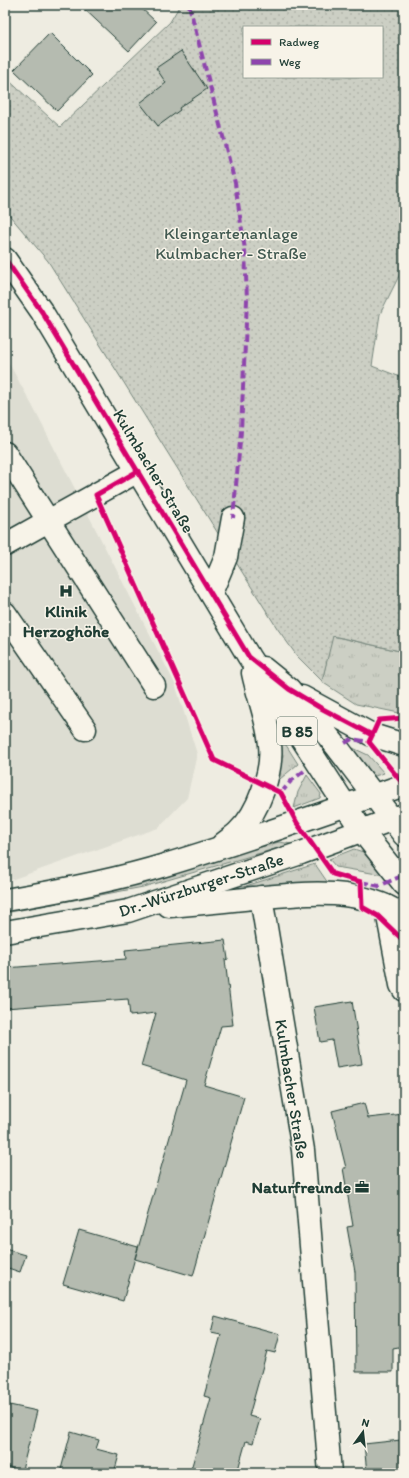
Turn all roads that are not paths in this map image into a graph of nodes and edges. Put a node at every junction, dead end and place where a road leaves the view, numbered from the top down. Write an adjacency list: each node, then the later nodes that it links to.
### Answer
1 (5, 259): 3 (main road, Kulmbacher Straße / B 85)
2 (5, 453): 5 (main road)
3 (138, 471): 5 (main road); 7 (main road, Kulmbacher Straße / B 85)
4 (233, 518): 7 (main road)
5 (48, 521): 6 (main road); 10 (main road)
6 (5, 545)
7 (211, 593): 9 (main road, Kulmbacher Straße / B 85)
8 (5, 613): 12 (main road)
9 (249, 657): 11 (main road, Kulmbacher Straße / B 85); 16 (main road, Kulmbacher Straße / B 85); 19 (main road)
10 (154, 686)
11 (289, 688): 13 (main road); 15 (main road, Kulmbacher Straße / B 85)
12 (85, 729)
13 (404, 745)
14 (404, 785): 15 (main road, Dr.-Würzburger-Straße)
15 (373, 796): 16 (main road, Dr.-Würzburger-Straße); 17 (main road, B 85)
16 (345, 806): 18 (main road, B 85); 19 (main road, Dr.-Würzburger-Straße)
17 (400, 823): 18 (main road, Dr.-Würzburger-Straße)
18 (362, 831): 20 (main road, B 85); 23 (main road, Dr.-Würzburger-Straße)
19 (218, 847): 22 (main road, Dr.-Würzburger-Straße)
20 (404, 884)
21 (261, 897): 23 (main road); 24 (main road); 27 (main road, Kulmbacher Straße)
22 (5, 900)
23 (128, 910): 25 (main road, Dr.-Würzburger-Straße)
24 (395, 911): 26 (main road)
25 (5, 932)
26 (404, 990)
27 (330, 1473)

